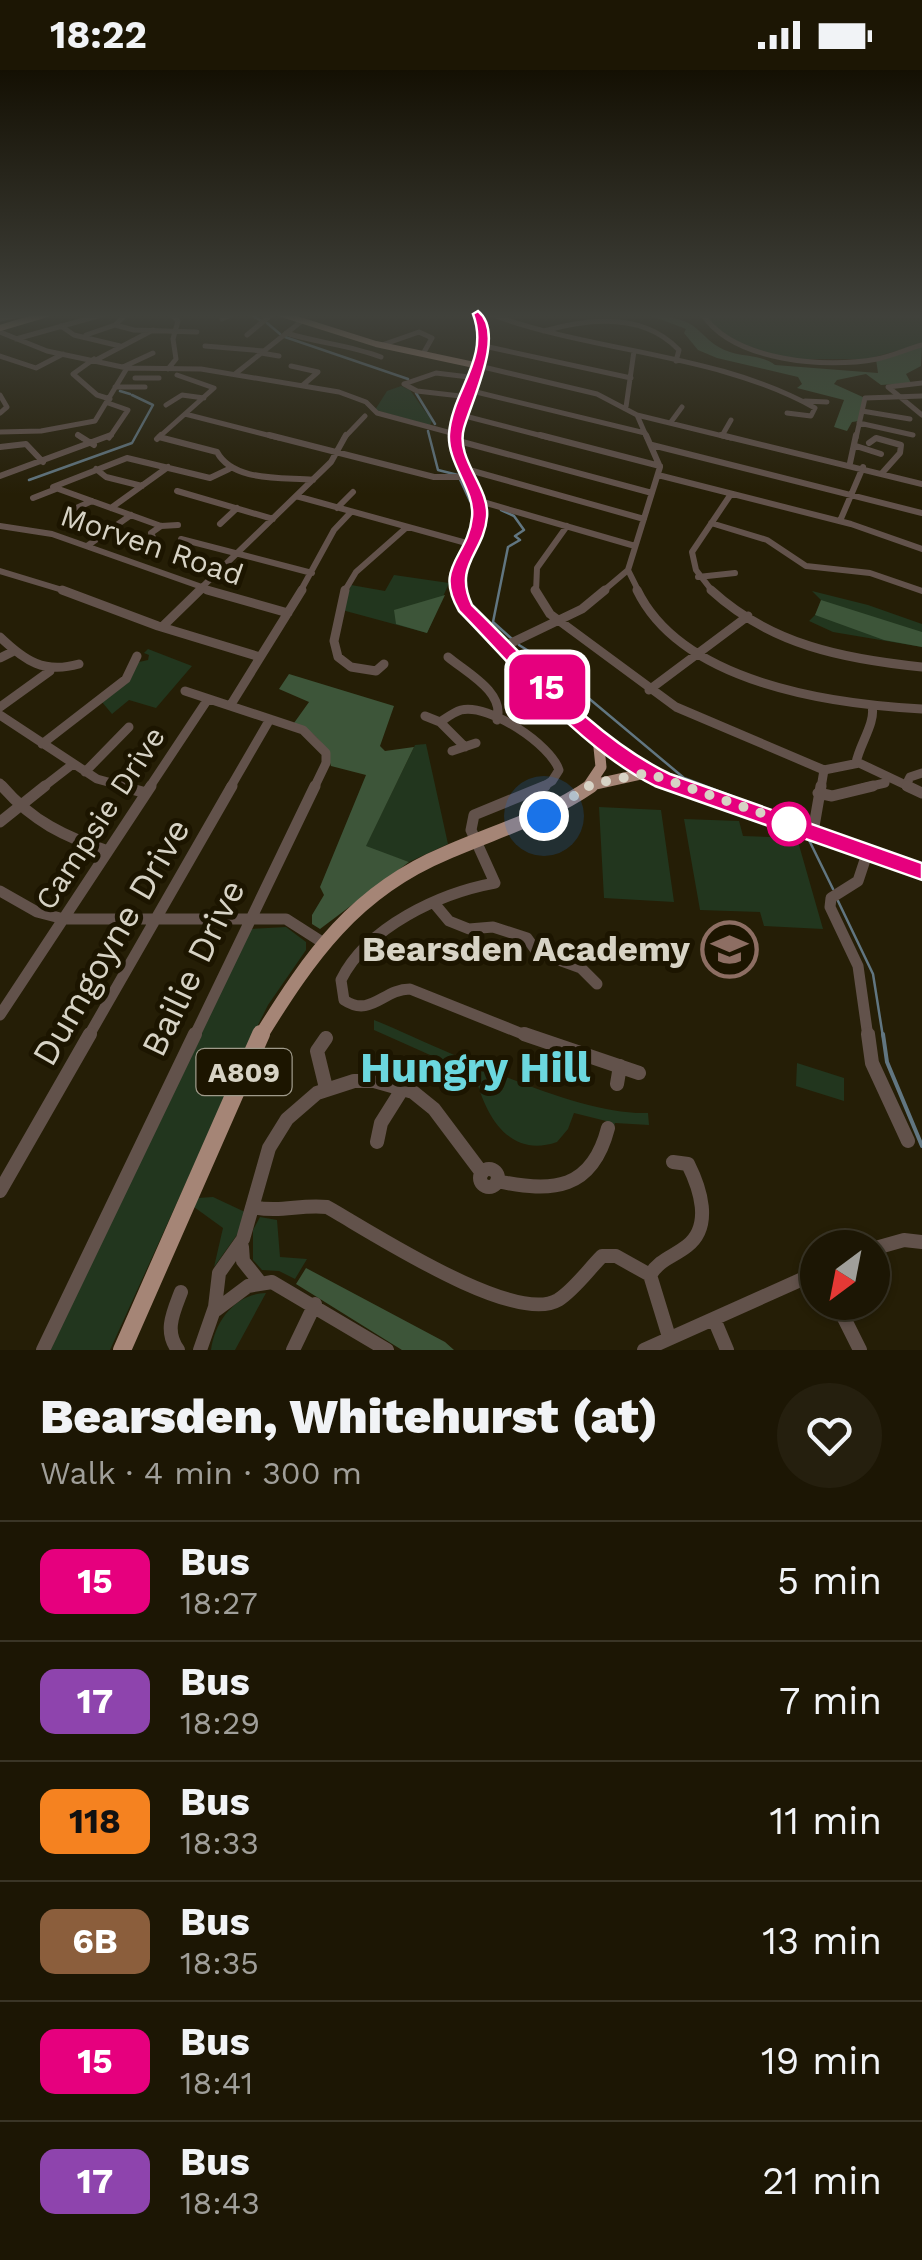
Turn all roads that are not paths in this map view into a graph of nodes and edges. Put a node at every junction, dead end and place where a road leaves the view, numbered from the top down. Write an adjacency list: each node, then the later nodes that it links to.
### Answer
1 (72, 374): 29 (street)
2 (120, 374): 20 (street)
3 (231, 374): 4 (street)
4 (235, 374): 21 (street)
5 (316, 374): 21 (street)
6 (434, 374): 19 (street)
7 (442, 374): 16 (street)
8 (478, 374): 16 (main road)
9 (512, 374): 33 (street)
10 (612, 374): 17 (street)
11 (632, 374): 17 (street)
12 (723, 374): 22 (street)
13 (177, 375): 27 (street)
14 (133, 378): 15 (street)
15 (155, 378): 20 (street)
16 (477, 378): 23 (main road)
17 (632, 378): 33 (street)
18 (922, 383): 25 (street)
19 (404, 384): 23 (street)
20 (115, 386): 29 (street)
21 (303, 386): 53 (street)
22 (782, 390): 30 (street)
23 (470, 394): 39 (main road); 48 (street)
24 (0, 395): 36 (street)
25 (896, 396): 26 (street); 35 (street); 41 (street)
26 (922, 396)
27 (205, 397): 28 (street); 32 (street); 38 (street)
28 (220, 400)
29 (109, 401): 47 (street); 55 (street)
30 (804, 401): 31 (street); 37 (street)
31 (827, 402)
32 (166, 405)
33 (626, 407): 40 (street)
34 (682, 407): 45 (street)
35 (862, 411): 43 (street); 46 (street)
36 (0, 413)
37 (787, 413)
38 (185, 414): 59 (street); 66 (street)
39 (461, 415): 53 (main road); 67 (street)
40 (637, 415): 45 (street); 48 (street)
41 (922, 415)
42 (365, 416): 59 (street)
43 (910, 419)
44 (732, 420): 50 (street)
45 (671, 422): 50 (street)
46 (859, 423): 52 (street); 57 (street)
47 (0, 432)
48 (646, 433): 54 (street)
49 (782, 433): 56 (street)
50 (723, 434): 56 (street)
51 (78, 435): 55 (street)
52 (913, 435)
53 (455, 437): 69 (main road); 78 (street)
54 (652, 444): 67 (street); 77 (street)
55 (94, 445): 61 (street)
56 (777, 446): 62 (street)
57 (863, 446): 60 (street); 62 (street); 68 (street)
58 (0, 447): 61 (street)
59 (338, 453): 69 (street); 71 (street)
60 (881, 454)
61 (44, 462): 70 (street)
62 (850, 463): 64 (street)
63 (168, 467): 65 (street); 66 (street); 73 (street)
64 (864, 467): 68 (street); 77 (street)
65 (96, 469): 73 (street); 74 (street)
66 (230, 469): 71 (street)
67 (659, 470): 78 (street); 79 (street)
68 (883, 472): 72 (street)
69 (462, 475): 82 (main road); 91 (street)
70 (0, 476)
71 (313, 480): 80 (street)
72 (922, 484)
73 (142, 486): 84 (street)
74 (56, 488): 81 (street); 83 (street)
75 (177, 491): 85 (street)
76 (353, 492): 86 (street)
77 (852, 492): 89 (street); 93 (street)
78 (652, 493): 91 (street)
79 (732, 494): 93 (street); 94 (street)
80 (296, 496): 86 (street); 92 (street)
81 (39, 499)
82 (476, 500): 97 (street); 102 (main road)
83 (92, 501): 84 (street); 87 (street)
84 (111, 508): 90 (street)
85 (237, 508): 92 (street); 95 (street)
86 (337, 508): 88 (street)
87 (78, 511)
88 (350, 512): 99 (street); 109 (street)
89 (922, 513)
90 (131, 515): 98 (street); 103 (street)
91 (644, 518): 104 (street)
92 (273, 519): 106 (street)
93 (840, 521): 105 (street)
94 (712, 523): 111 (street); 113 (street)
95 (220, 524)
96 (0, 526): 103 (street, Morven Road)
97 (567, 526): 104 (street); 116 (street)
98 (169, 527): 100 (street)
99 (407, 527): 102 (street); 128 (street)
100 (149, 535)
101 (187, 543): 106 (street)
102 (470, 544): 119 (main road)
103 (86, 546): 112 (street, Morven Road)
104 (635, 546): 107 (street)
105 (922, 549)
106 (236, 555): 109 (street); 112 (street)
107 (628, 570): 116 (street); 121 (street)
108 (0, 571): 117 (street)
109 (312, 573): 114 (street)
110 (736, 573): 111 (street)
111 (698, 577): 115 (street)
112 (202, 589): 114 (street, Morven Road); 117 (street)
113 (922, 591)
114 (288, 612): 123 (street)
115 (748, 616): 121 (street); 127 (street)
116 (559, 621): 119 (street); 130 (street)
117 (162, 627): 123 (street)
118 (0, 637): 120 (street)
119 (503, 648): 142 (main road)
120 (14, 650): 125 (street); 129 (street)
121 (700, 652): 130 (street); 134 (street)
122 (138, 656): 143 (street)
123 (260, 656): 133 (street)
124 (448, 657): 139 (street)
125 (0, 658)
126 (79, 664): 129 (street)
127 (922, 667)
128 (380, 670)
129 (50, 671): 136 (street)
130 (649, 690): 147 (street)
131 (185, 691): 132 (street, Bailie Drive)
132 (208, 699): 133 (street, Bailie Drive); 155 (street, Campsie Drive)
133 (230, 706): 138 (street, Bailie Drive)
134 (872, 706): 135 (street); 145 (street)
135 (922, 709)
136 (0, 711): 143 (street)
137 (426, 716): 140 (street)
138 (270, 719): 168 (street, Bailie Drive); 169 (street, Dumgoyne Drive)
139 (498, 720): 140 (street); 161 (street)
140 (440, 722): 144 (street)
141 (129, 727): 148 (street)
142 (598, 738): 149 (main road); 154 (main road)
143 (42, 744): 146 (street)
144 (452, 751)
145 (856, 762): 147 (street); 151 (street)
146 (73, 764): 148 (street); 158 (street)
147 (824, 770): 156 (street)
148 (85, 772): 155 (street)
149 (647, 773): 154 (main road); 160 (main road)
150 (922, 773): 151 (street)
151 (904, 781): 157 (street)
152 (0, 783): 158 (street)
153 (885, 783): 156 (street)
154 (592, 784): 161 (main road, A809)
155 (146, 793): 162 (street, Campsie Drive)
156 (818, 793): 160 (street)
157 (922, 793)
158 (20, 807): 159 (street); 162 (street)
159 (0, 822)
160 (807, 830): 163 (main road)
161 (475, 842): 166 (street); 170 (main road, A809)
162 (108, 851): 167 (street, Campsie Drive)
163 (868, 851): 164 (main road); 182 (street)
164 (922, 870)
165 (0, 892): 167 (street)
166 (434, 903): 172 (street); 176 (street)
167 (64, 919): 169 (street); 174 (street, Campsie Drive)
168 (250, 920): 169 (street); 170 (street); 201 (street, Bailie Drive)
169 (154, 921): 187 (street, Dumgoyne Drive)
170 (322, 942): 202 (main road, A809)
171 (598, 964): 172 (street)
172 (586, 972): 173 (street)
173 (597, 984)
174 (0, 1015)
175 (326, 1038): 179 (street)
176 (620, 1066): 177 (street); 178 (street)
177 (639, 1074)
178 (617, 1084)
179 (326, 1088): 180 (street); 188 (street)
180 (403, 1088): 183 (street); 185 (street)
181 (608, 1128): 186 (street)
182 (908, 1141)
183 (377, 1142)
184 (684, 1158): 192 (street)
185 (482, 1173): 186 (street)
186 (497, 1181)
187 (0, 1192)
188 (252, 1207): 191 (street); 192 (street)
189 (922, 1242): 190 (street)
190 (890, 1244)
191 (241, 1262): 193 (street); 195 (street); 195 (street)
192 (650, 1274): 200 (street)
193 (260, 1280): 195 (street); 197 (street)
194 (800, 1280): 198 (street)
195 (232, 1288): 204 (street)
196 (181, 1292): 203 (street)
197 (315, 1304): 205 (street); 206 (street)
198 (714, 1320): 200 (street); 208 (street)
199 (845, 1320): 209 (street)
200 (669, 1337): 207 (street)
201 (43, 1350)
202 (122, 1350)
203 (178, 1350)
204 (200, 1350)
205 (293, 1350)
206 (386, 1350)
207 (644, 1350)
208 (727, 1350)
209 (860, 1350)

